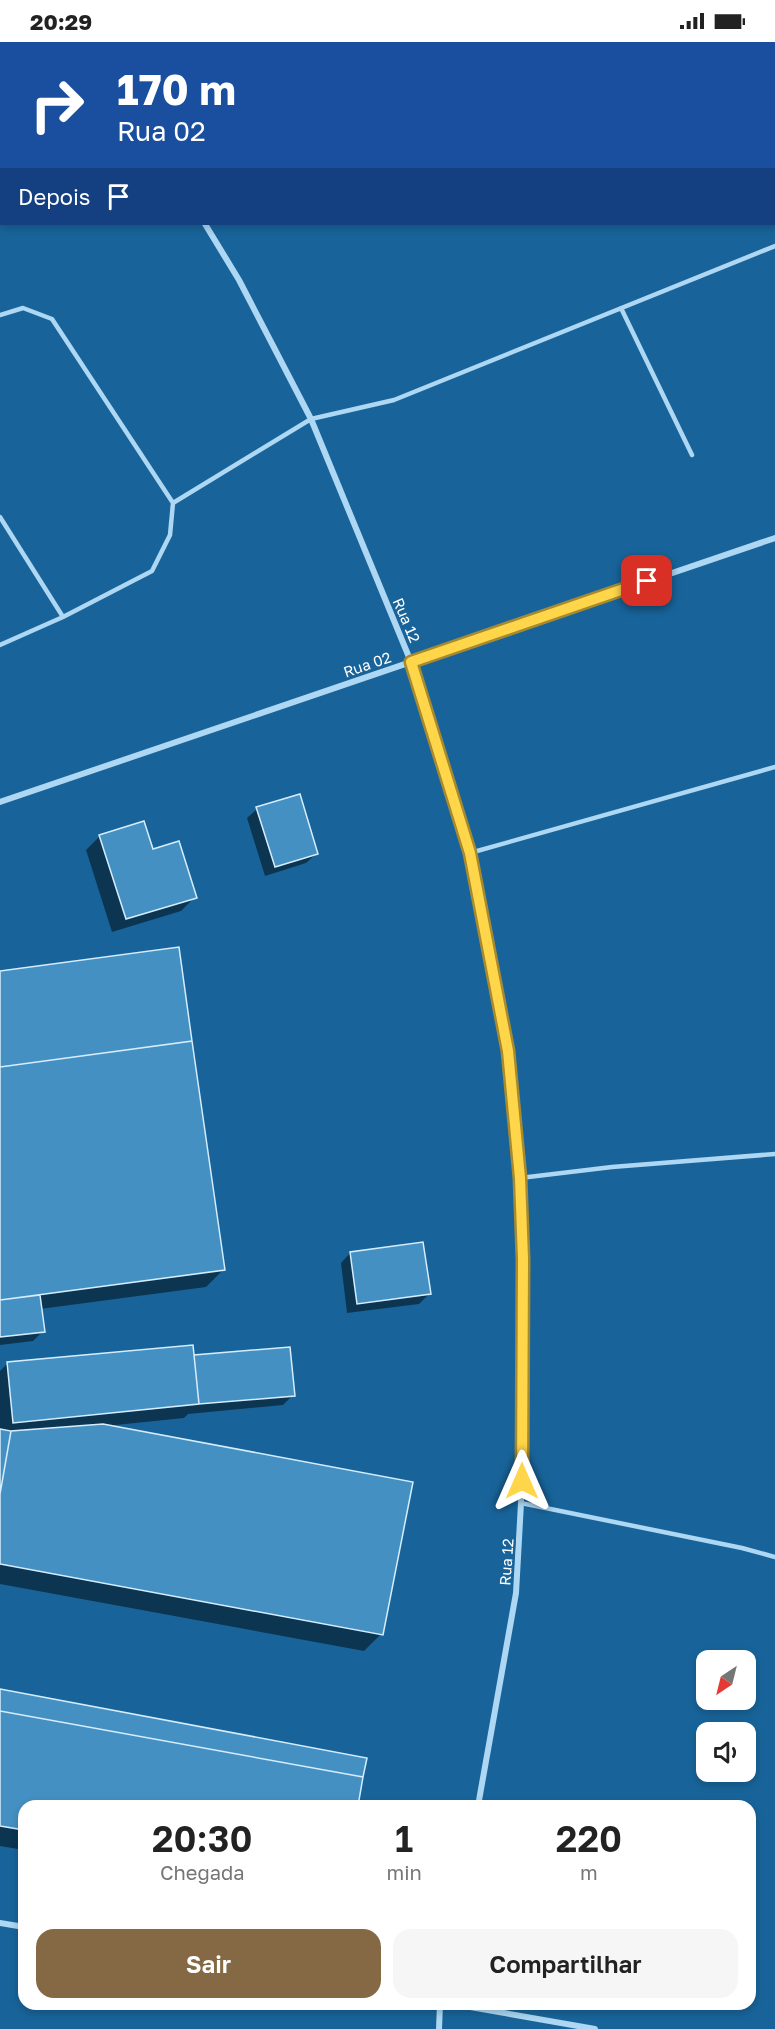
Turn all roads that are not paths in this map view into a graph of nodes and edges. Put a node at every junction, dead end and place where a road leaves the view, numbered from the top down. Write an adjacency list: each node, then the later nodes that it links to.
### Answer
1 (206, 225): 5 (street, Rua 12)
2 (775, 246): 3 (lane)
3 (621, 308): 5 (lane); 6 (lane)
4 (0, 315): 7 (lane)
5 (311, 419): 7 (lane); 12 (street, Rua 12)
6 (692, 455)
7 (173, 503): 10 (lane)
8 (0, 517): 10 (lane)
9 (775, 538): 12 (street, Rua 02)
10 (63, 617): 11 (lane)
11 (0, 645)
12 (411, 662): 14 (street, Rua 02); 15 (street, Rua 12)
13 (775, 767): 15 (lane)
14 (0, 802)
15 (470, 853): 17 (street, Rua 12)
16 (775, 1154): 17 (lane)
17 (520, 1178): 18 (street, Rua 12)
18 (521, 1503): 19 (lane); 20 (street, Rua 12)
19 (775, 1557)
20 (479, 1800)
21 (0, 1923): 22 (street)
22 (18, 1926)
23 (440, 2010): 25 (street)
24 (487, 2010): 26 (street)
25 (439, 2029)
26 (595, 2029)

